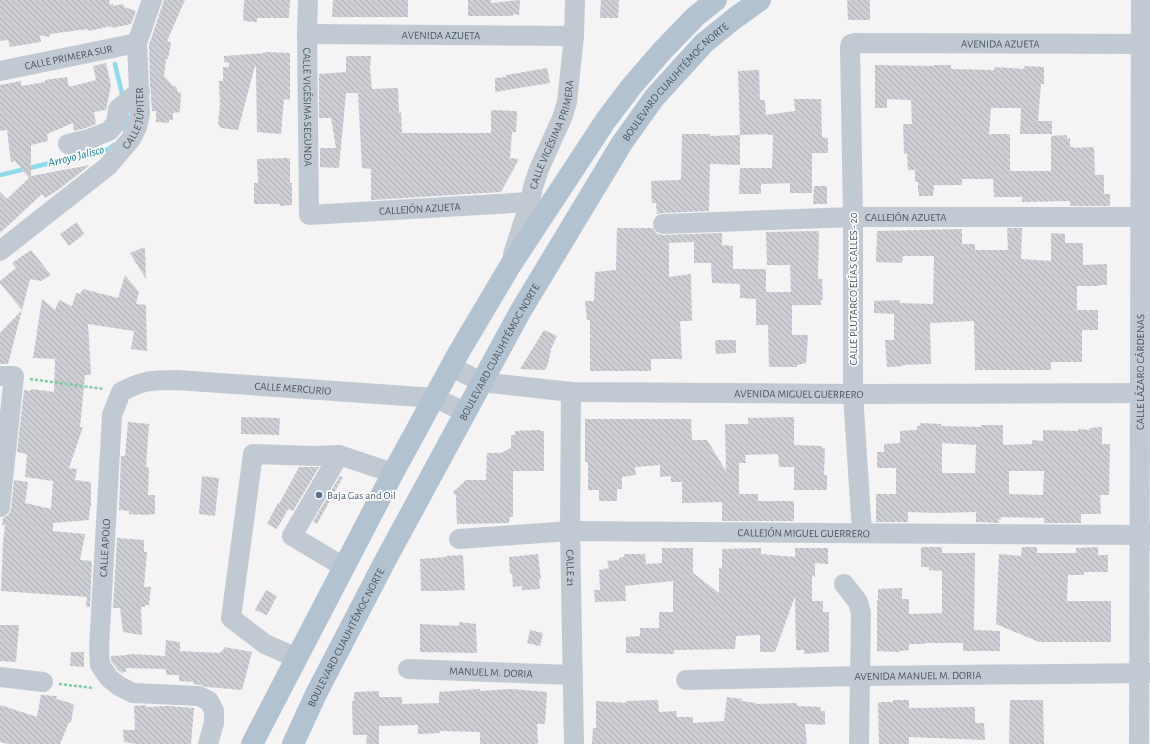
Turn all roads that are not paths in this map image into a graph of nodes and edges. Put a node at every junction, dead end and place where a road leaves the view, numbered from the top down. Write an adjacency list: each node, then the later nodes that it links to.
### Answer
1 (152, 0): 9 (street, CALLE JÚPITER)
2 (308, 0): 7 (street, CALLE VIGÉSIMA SEGUNDA)
3 (575, 0): 8 (street, CALLE VIGÉSIMA PRIMERA)
4 (716, 0): 21 (main road)
5 (760, 0): 24 (main road, BOULEVARD CUAUHTÉMOC NORTE)
6 (1141, 0): 11 (street, CALLE LÁZARO CÁRDENAS)
7 (307, 34): 8 (street, AVENIDA AZUETA); 16 (street, CALLE VIGÉSIMA SEGUNDA)
8 (574, 36): 15 (street, CALLE VIGÉSIMA PRIMERA)
9 (137, 43): 12 (street, CALLE PRIMERA SUR); 13 (street, CALLE JÚPITER)
10 (851, 44): 11 (street, AVENIDA AZUETA); 17 (street, CALLE PLUTARCO ELÍAS CALLES - 20)
11 (1145, 44): 18 (street, CALLE LÁZARO CÁRDENAS)
12 (0, 71)
13 (130, 100): 14 (street); 20 (street, CALLE JÚPITER)
14 (68, 144)
15 (530, 202): 16 (street, CALLEJÓN AZUETA); 21 (street, CALLE VIGÉSIMA PRIMERA)
16 (309, 214)
17 (853, 217): 18 (street, CALLEJÓN AZUETA); 19 (street, CALLEJÓN AZUETA); 27 (street, CALLE PLUTARCO ELÍAS CALLES - 20)
18 (1145, 217): 26 (street, CALLE LÁZARO CÁRDENAS)
19 (663, 224)
20 (0, 251)
21 (510, 266): 22 (main road)
22 (452, 367): 24 (street, AVENIDA MIGUEL GUERRERO); 28 (main road)
23 (7, 376): 33 (street)
24 (481, 382): 25 (street, AVENIDA MIGUEL GUERRERO); 29 (main road, BOULEVARD CUAUHTÉMOC NORTE)
25 (571, 392): 27 (street, AVENIDA MIGUEL GUERRERO); 34 (street, CALLE 21)
26 (1145, 393): 27 (street, AVENIDA MIGUEL GUERRERO); 36 (street, CALLE LÁZARO CÁRDENAS)
27 (853, 394): 35 (street, CALLE PLUTARCO ELÍAS CALLES - 20)
28 (434, 398): 29 (street, CALLE MERCURIO); 30 (street, CALLE MERCURIO); 32 (main road)
29 (465, 412): 50 (main road, BOULEVARD CUAUHTÉMOC NORTE)
30 (112, 415): 48 (street, CALLE APOLO)
31 (340, 455): 32 (street); 38 (street); 40 (street)
32 (393, 473): 38 (main road)
33 (0, 507)
34 (570, 530): 35 (street, CALLEJÓN MIGUEL GUERRERO); 37 (street, CALLEJÓN MIGUEL GUERRERO); 43 (street, CALLE 21)
35 (862, 533): 36 (street, CALLEJÓN MIGUEL GUERRERO)
36 (1145, 535): 42 (street, CALLE LÁZARO CÁRDENAS)
37 (459, 539)
38 (344, 567): 40 (main road)
39 (844, 584): 44 (street)
40 (297, 658): 49 (main road)
41 (408, 669): 43 (street, MANUEL M. DORIA)
42 (1144, 673): 44 (street, AVENIDA MANUEL M. DORIA); 53 (street, CALLE LÁZARO CÁRDENAS)
43 (573, 676): 51 (street, CALLE 21)
44 (860, 676): 46 (street, AVENIDA MANUEL M. DORIA); 52 (street)
45 (0, 677): 47 (street)
46 (686, 680)
47 (43, 682)
48 (208, 744)
49 (252, 744)
50 (293, 744)
51 (574, 744)
52 (859, 744)
53 (1139, 744)

